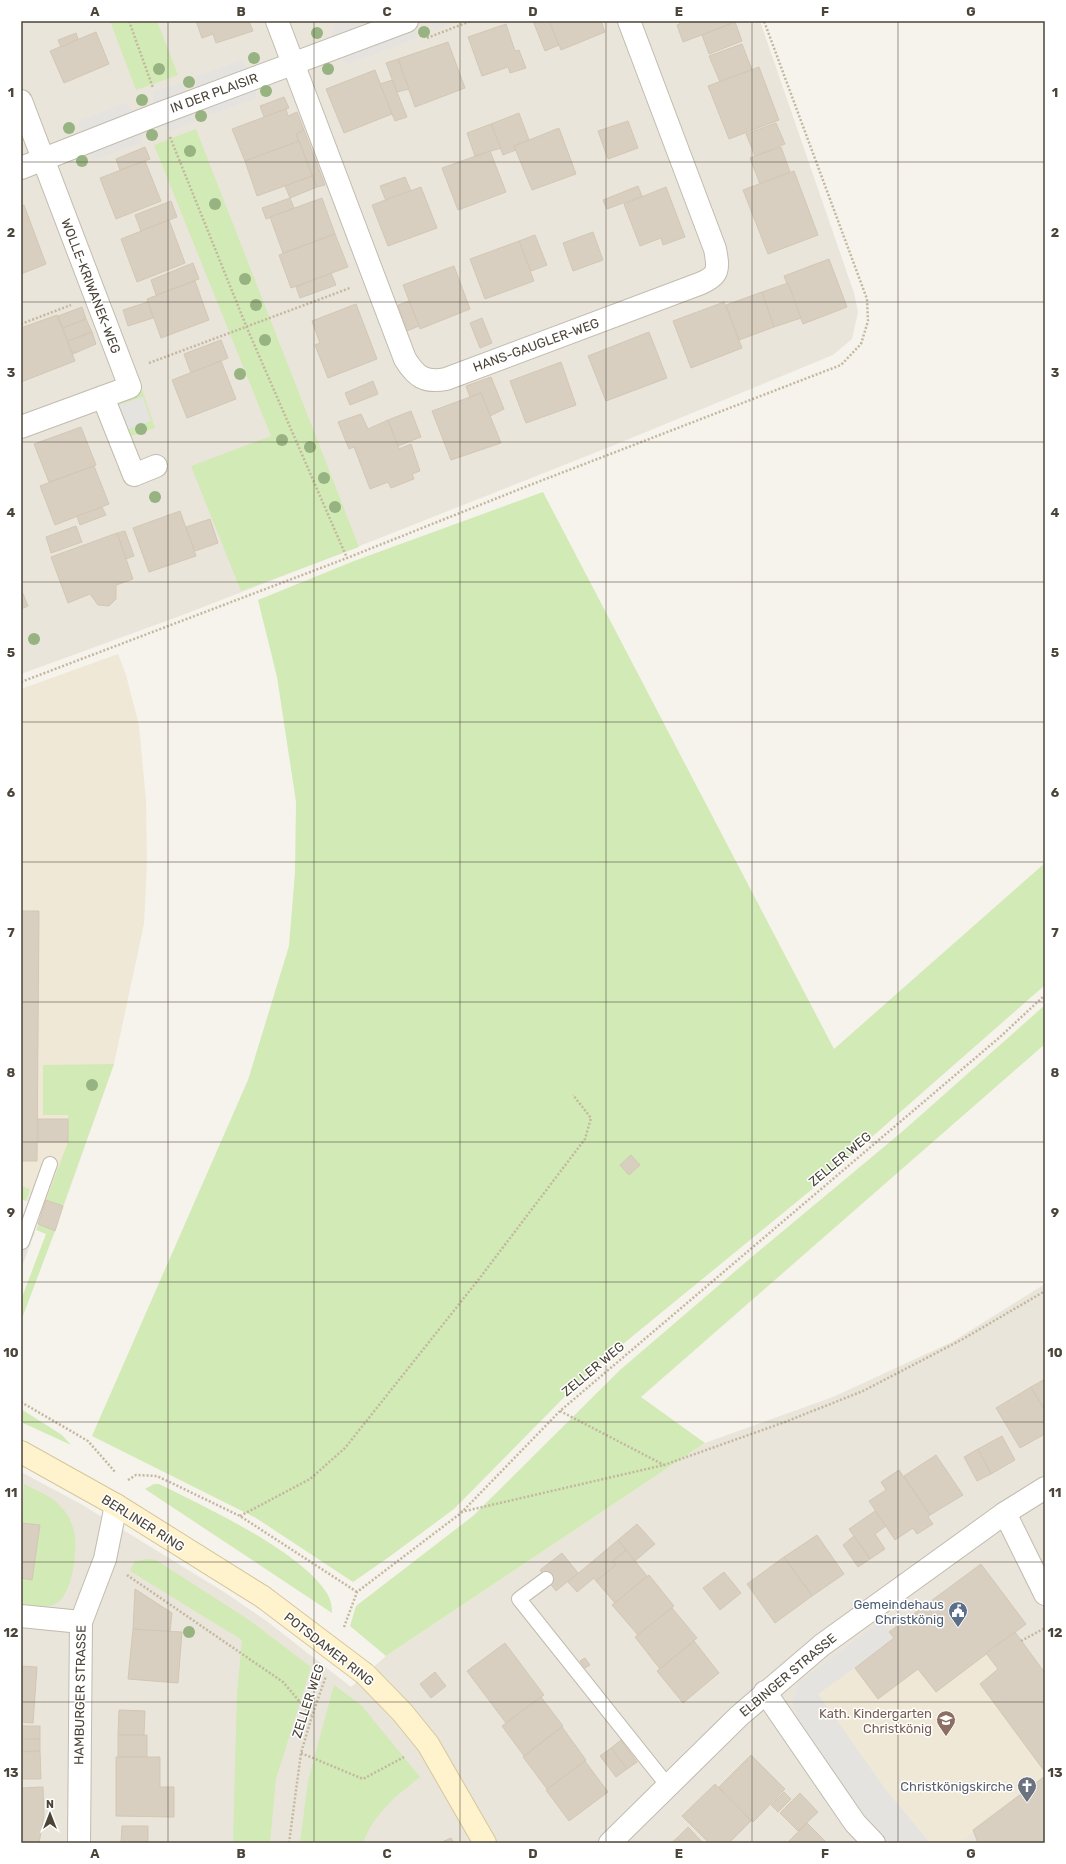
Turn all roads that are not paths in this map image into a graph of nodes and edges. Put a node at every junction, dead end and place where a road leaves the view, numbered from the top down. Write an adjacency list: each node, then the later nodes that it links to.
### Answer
1 (278, 21): 4 (street, HANS-GAUGLER-WEG)
2 (407, 21): 4 (street, IN DER PLAISIR)
3 (629, 21): 4 (street, HANS-GAUGLER-WEG)
4 (294, 64): 6 (street, IN DER PLAISIR)
5 (21, 101): 6 (street, WOLLE-KRIWANEK-WEG)
6 (43, 160): 7 (street, IN DER PLAISIR); 8 (street, WOLLE-KRIWANEK-WEG)
7 (21, 168)
8 (103, 397): 9 (street, WOLLE-KRIWANEK-WEG); 10 (street)
9 (21, 427)
10 (156, 466)
11 (50, 1164): 12 (lane)
12 (21, 1243)
13 (21, 1452): 15 (street, BERLINER RING)
14 (1045, 1488): 16 (street, ELBINGER STRASSE)
15 (116, 1505): 19 (street, BERLINER RING); 21 (street, HAMBURGER STRASSE)
16 (1005, 1513): 18 (street); 22 (street, ELBINGER STRASSE)
17 (546, 1579): 23 (lane)
18 (1045, 1594)
19 (263, 1597): 25 (street, POTSDAMER RING, bridge)
20 (21, 1616): 21 (street)
21 (81, 1622): 24 (street, HAMBURGER STRASSE)
22 (765, 1692): 23 (street, ELBINGER STRASSE); 27 (street)
23 (668, 1786): 26 (street, ELBINGER STRASSE)
24 (79, 1843)
25 (485, 1843)
26 (610, 1843)
27 (874, 1843)

